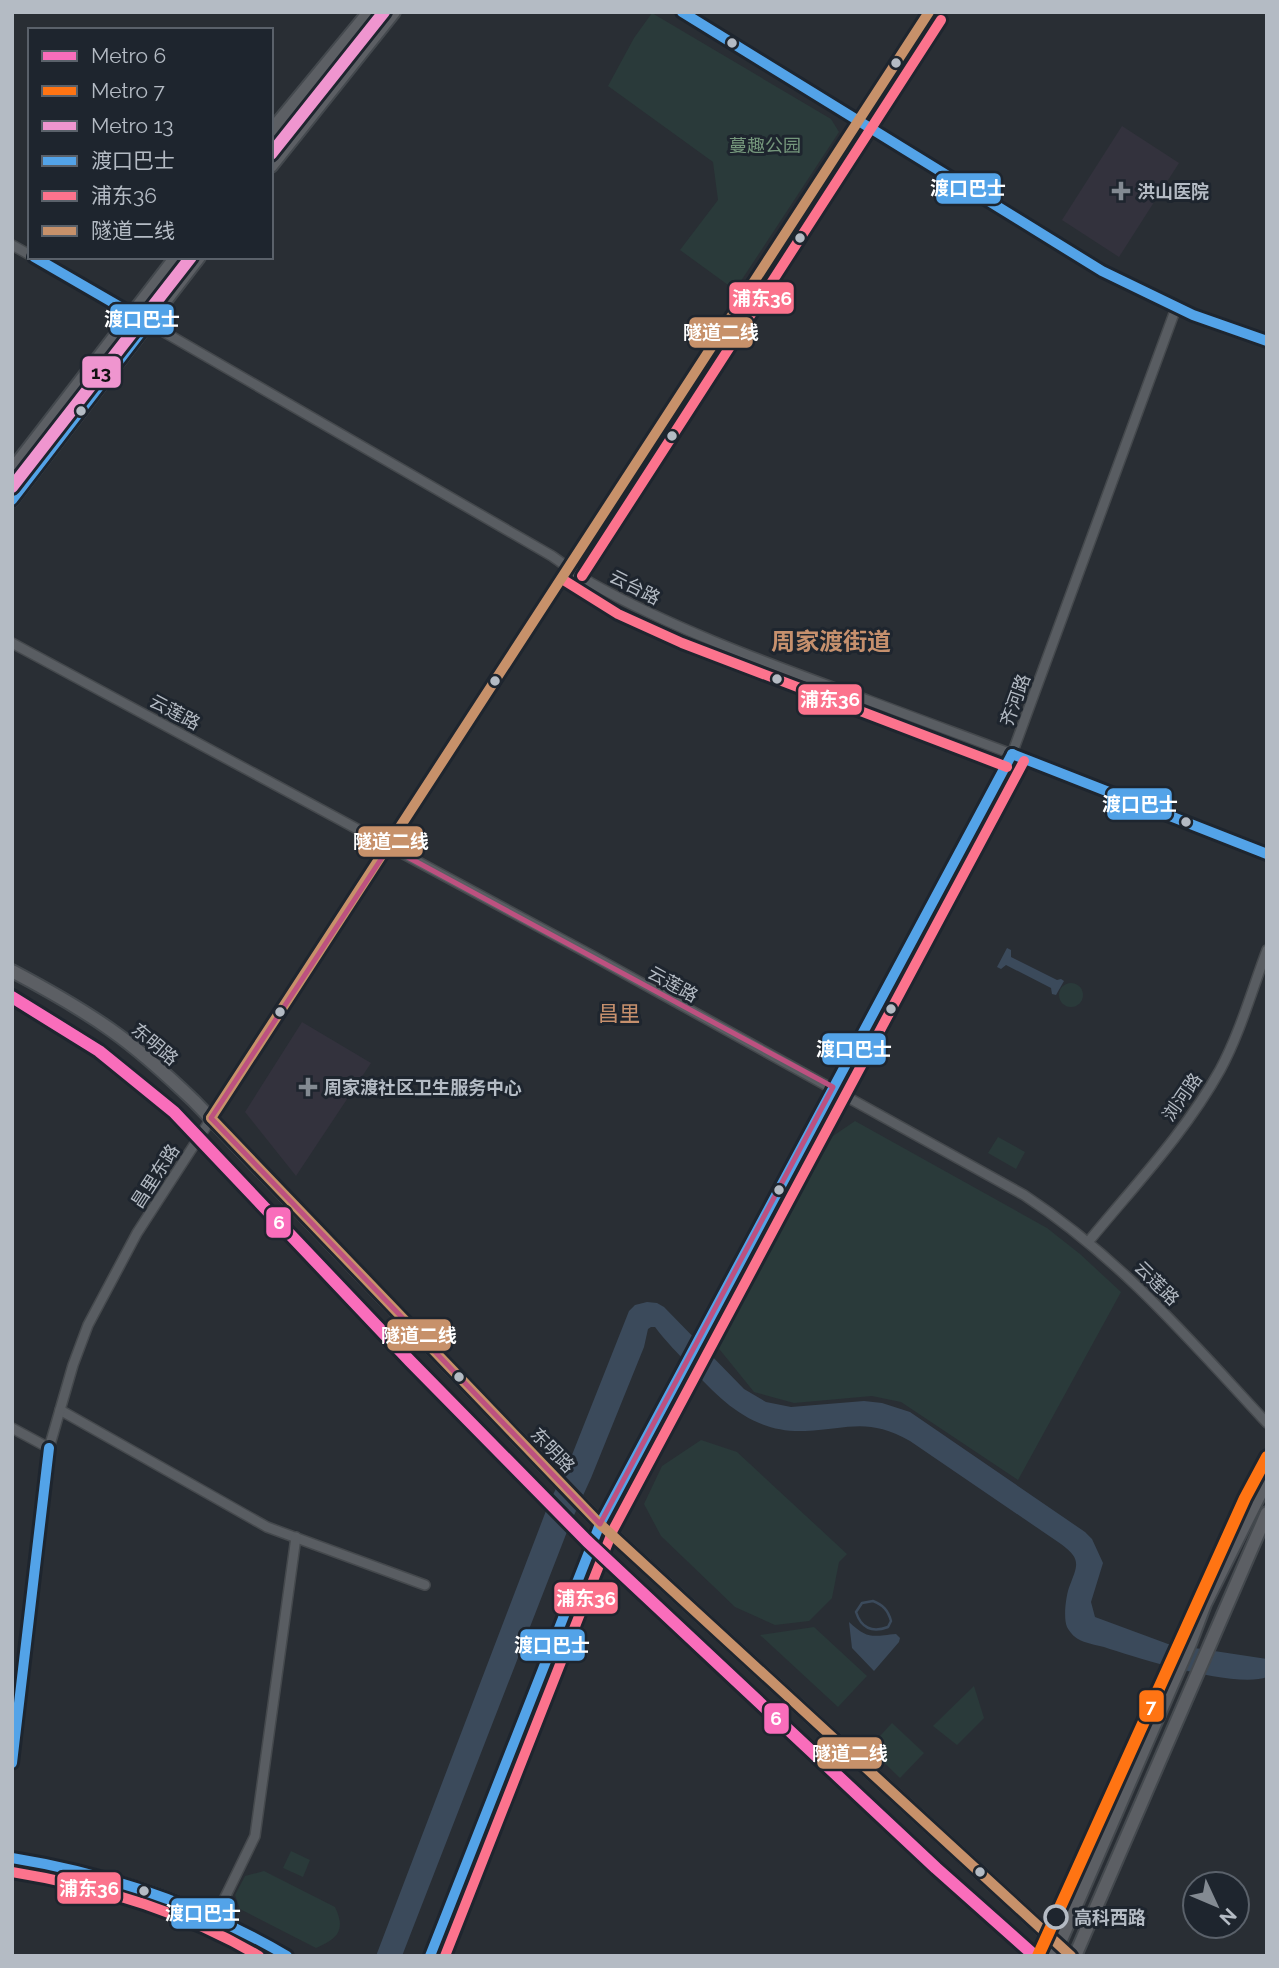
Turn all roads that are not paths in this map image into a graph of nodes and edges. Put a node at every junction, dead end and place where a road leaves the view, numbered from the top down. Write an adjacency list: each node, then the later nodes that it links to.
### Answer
1 (369, 12): 6 (main road)
2 (394, 12): 7 (main road)
3 (682, 12): 5 (street)
4 (929, 12): 5 (street, 昌里东路)
5 (858, 122): 13 (street); 19 (street, 昌里东路)
6 (273, 129)
7 (273, 163)
8 (12, 244): 9 (street)
9 (28, 254)
10 (37, 259): 14 (street, 云台路)
11 (174, 259): 14 (main road)
12 (197, 259): 15 (main road)
13 (1176, 308): 16 (street); 21 (street, 齐河路)
14 (133, 314): 15 (street, 云台路); 17 (main road)
15 (148, 323): 18 (main road); 19 (street, 云台路)
16 (1267, 341)
17 (12, 470)
18 (12, 500)
19 (570, 568): 21 (street, 云台路); 22 (street, 昌里东路)
20 (12, 643): 22 (street, 云莲路)
21 (1012, 754): 23 (street, 云台路); 26 (street, 齐河路)
22 (389, 848): 26 (street, 云莲路); 27 (street, 昌里东路)
23 (1267, 854)
24 (1267, 950): 28 (street, 浏河路)
25 (12, 971): 27 (main road, 东明路)
26 (833, 1087): 28 (street, 云莲路); 35 (street, 齐河路)
27 (211, 1118): 29 (street, 昌里东路); 35 (main road, 东明路)
28 (1089, 1241): 30 (street, 云莲路)
29 (60, 1410): 32 (street, 昌里东路); 36 (street)
30 (1267, 1423)
31 (12, 1428): 32 (street)
32 (49, 1448): 38 (street, 昌里东路)
33 (1267, 1482): 41 (main road)
34 (1267, 1513): 44 (main road)
35 (600, 1524): 41 (main road, 东明路); 43 (street, 齐河路)
36 (296, 1537): 37 (street); 40 (street)
37 (425, 1585)
38 (12, 1765)
39 (12, 1858): 40 (street)
40 (216, 1916): 42 (street)
41 (1056, 1950): 44 (main road, 东明路)
42 (287, 1956)
43 (430, 1956)
44 (1073, 1956)

